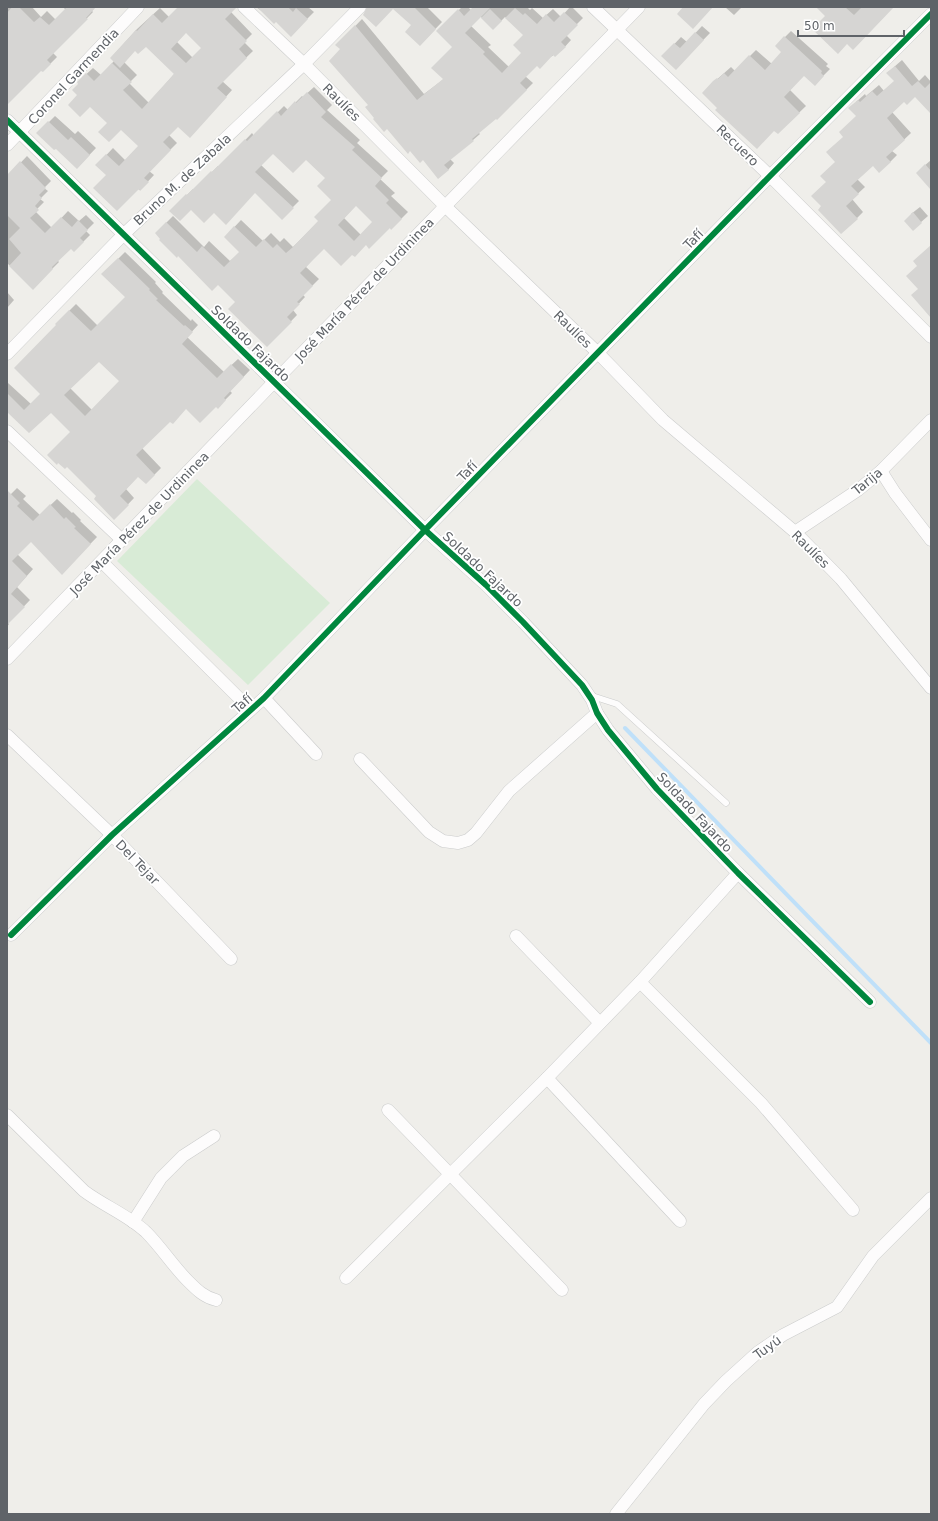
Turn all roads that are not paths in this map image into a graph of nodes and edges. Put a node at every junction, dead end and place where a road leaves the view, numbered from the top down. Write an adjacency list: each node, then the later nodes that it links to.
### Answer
1 (138, 7): 10 (street, Coronel Garmendia)
2 (244, 7): 8 (street, Raulíes)
3 (360, 7): 8 (street, Bruno M. de Zabala)
4 (592, 7): 7 (street, Recuero)
5 (639, 7): 7 (street, José María Pérez de Urdininea)
6 (931, 14): 12 (street, Tafí)
7 (616, 30): 12 (street, Recuero); 13 (street, José María Pérez de Urdininea)
8 (304, 64): 13 (street, Raulíes); 14 (street, Bruno M. de Zabala)
9 (7, 120): 10 (street, Soldado Fajardo)
10 (20, 132): 11 (street, Coronel Garmendia); 14 (street, Soldado Fajardo)
11 (7, 145)
12 (770, 176): 15 (street, Recuero); 16 (street, Tafí)
13 (445, 206): 16 (street, Raulíes); 18 (street, José María Pérez de Urdininea)
14 (123, 235): 17 (street, Bruno M. de Zabala); 18 (street, Soldado Fajardo)
15 (931, 338)
16 (598, 353): 22 (street, Tafí); 23 (street, Raulíes)
17 (7, 354)
18 (274, 382): 22 (street, Soldado Fajardo); 24 (street, José María Pérez de Urdininea)
19 (931, 420): 21 (street, Tarija)
20 (7, 431): 24 (street)
21 (881, 471): 23 (street, Tarija); 25 (street)
22 (425, 530): 29 (street, Soldado Fajardo); 30 (street, Tafí)
23 (794, 532): 28 (street, Raulíes)
24 (122, 540): 26 (street, José María Pérez de Urdininea)
25 (931, 540)
26 (102, 562): 27 (street, José María Pérez de Urdininea); 31 (street)
27 (7, 659)
28 (931, 688)
29 (588, 694): 32 (street, Soldado Fajardo); 36 (lane)
30 (264, 698): 31 (street, Tafí); 34 (street)
31 (250, 709): 37 (street, Tafí)
32 (597, 713): 35 (street); 38 (street, Soldado Fajardo)
33 (7, 735): 37 (street, Del Tejar)
34 (316, 754)
35 (360, 759)
36 (726, 803)
37 (112, 835): 39 (street, Tafí); 41 (street, Del Tejar)
38 (738, 873): 42 (street); 43 (street, Soldado Fajardo)
39 (11, 935)
40 (516, 936): 44 (street)
41 (231, 959)
42 (640, 982): 44 (street); 51 (street)
43 (870, 1002)
44 (600, 1023): 45 (street)
45 (547, 1078): 49 (street); 52 (street)
46 (388, 1110): 49 (street)
47 (7, 1115): 53 (street)
48 (214, 1136): 53 (street)
49 (450, 1174): 54 (street); 55 (street)
50 (931, 1198): 57 (street, Tuyú)
51 (854, 1210)
52 (680, 1221)
53 (133, 1222): 56 (street)
54 (346, 1278)
55 (562, 1290)
56 (216, 1300)
57 (616, 1514)

